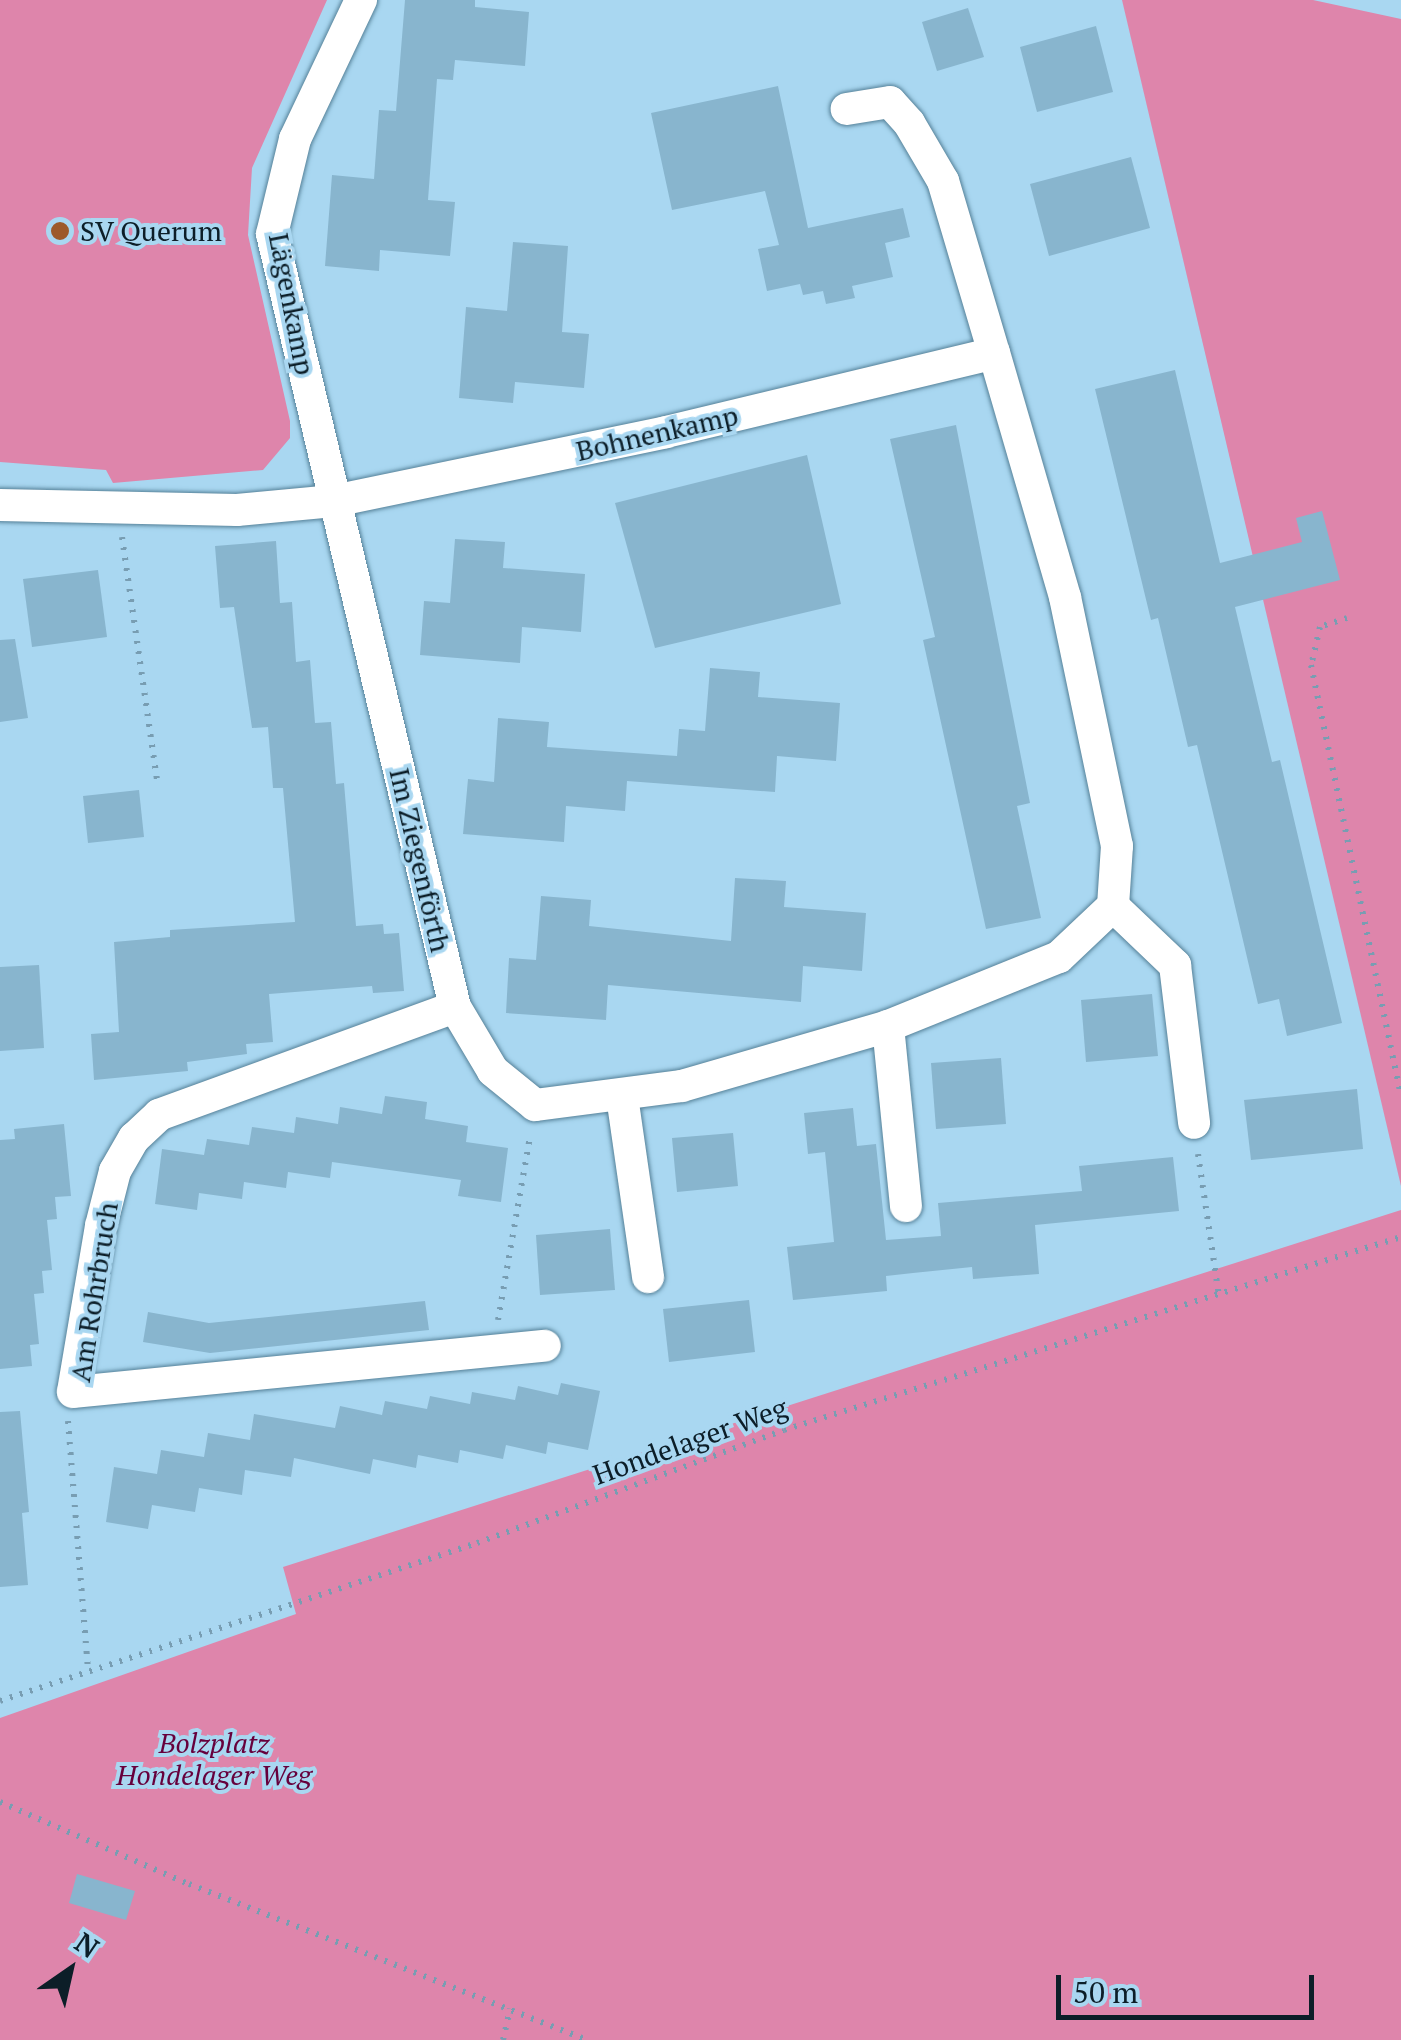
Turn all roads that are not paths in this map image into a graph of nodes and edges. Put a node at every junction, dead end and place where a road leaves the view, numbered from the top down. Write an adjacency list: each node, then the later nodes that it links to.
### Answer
1 (361, 0): 4 (street, Lägenkamp)
2 (847, 109): 3 (street)
3 (994, 353): 4 (street, Bohnenkamp); 6 (street)
4 (334, 502): 5 (street, Bohnenkamp); 7 (street, Im Ziegenförth)
5 (0, 504)
6 (1113, 906): 8 (street); 10 (street)
7 (455, 1007): 9 (street, Im Ziegenförth); 13 (street, Am Rohrbruch)
8 (888, 1026): 9 (street); 11 (street)
9 (622, 1096): 12 (street)
10 (1194, 1123)
11 (906, 1206)
12 (648, 1277)
13 (545, 1346)

